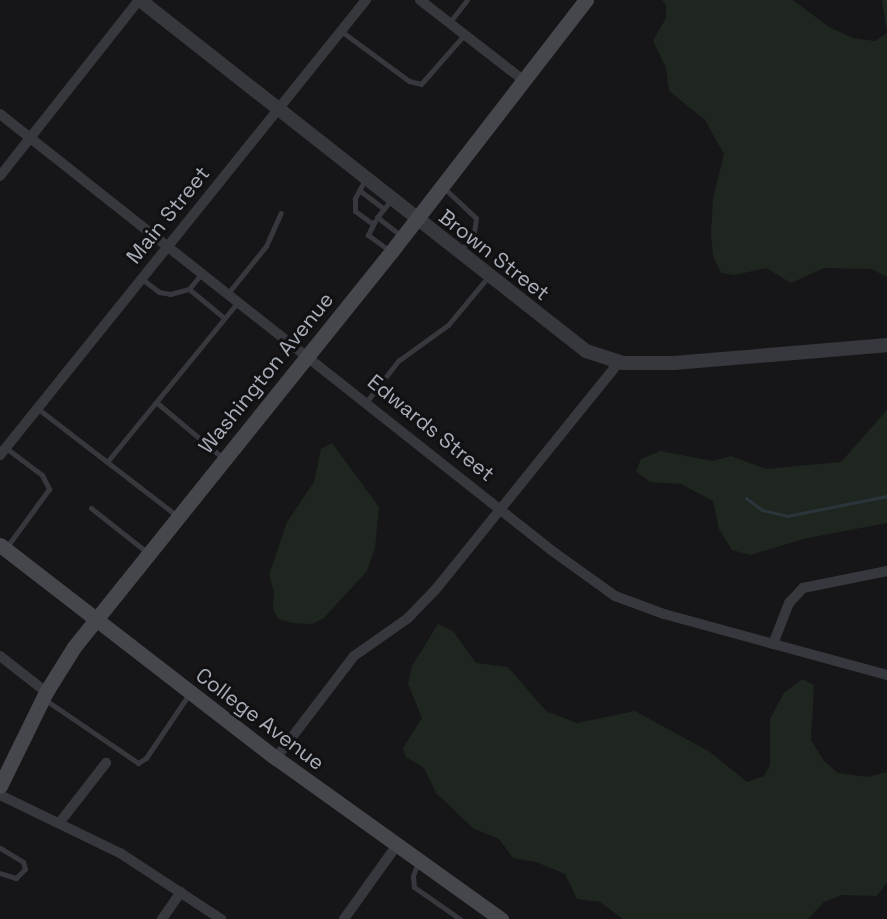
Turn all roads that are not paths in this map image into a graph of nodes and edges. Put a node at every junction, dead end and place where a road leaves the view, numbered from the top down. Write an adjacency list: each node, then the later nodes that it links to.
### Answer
1 (140, 0): 10 (street, Brown Street); 12 (street)
2 (366, 0): 7 (street, Main Street)
3 (420, 0): 6 (street)
4 (467, 0): 6 (lane)
5 (586, 0): 9 (main road, Washington Avenue)
6 (449, 23): 8 (street)
7 (341, 31): 8 (lane); 10 (street, Main Street)
8 (464, 35): 9 (street)
9 (523, 80): 15 (main road, Washington Avenue)
10 (278, 109): 14 (street, Brown Street); 22 (street, Main Street)
11 (0, 114): 12 (street, Edwards Street)
12 (31, 138): 13 (street); 22 (street, Edwards Street)
13 (0, 176)
14 (362, 185): 16 (street, Brown Street); 20 (lane)
15 (442, 186): 19 (main road, Washington Avenue); 24 (lane)
16 (388, 204): 18 (lane); 19 (street, Brown Street)
17 (281, 213): 29 (lane)
18 (377, 217): 20 (lane); 21 (lane)
19 (416, 220): 21 (main road, Washington Avenue); 24 (street, Brown Street)
20 (373, 224): 23 (lane)
21 (402, 237): 23 (main road, Washington Avenue)
22 (169, 246): 25 (street, Edwards Street); 27 (street, Main Street)
23 (391, 252): 33 (main road, Washington Avenue)
24 (458, 253): 26 (street, Brown Street)
25 (203, 272): 28 (lane); 29 (street, Edwards Street)
26 (488, 277): 34 (street, Brown Street); 35 (lane)
27 (142, 279): 28 (lane); 37 (street, Main Street)
28 (189, 289): 31 (lane)
29 (229, 292): 30 (street, Edwards Street)
30 (239, 300): 31 (lane); 33 (street, Edwards Street)
31 (224, 318): 36 (lane)
32 (887, 345): 34 (street, Brown Street)
33 (308, 355): 35 (street, Edwards Street); 39 (main road, Washington Avenue)
34 (619, 362): 42 (street)
35 (367, 401): 42 (street, Edwards Street)
36 (156, 402): 39 (lane); 40 (lane)
37 (37, 408): 38 (street, Main Street); 40 (lane)
38 (3, 451): 44 (lane)
39 (225, 459): 43 (main road, Washington Avenue)
40 (107, 462): 43 (lane)
41 (91, 508): 45 (lane)
42 (501, 509): 48 (street, Edwards Street); 53 (street)
43 (178, 516): 45 (main road, Washington Avenue)
44 (2, 547): 47 (main road, College Avenue)
45 (148, 554): 47 (main road, Washington Avenue)
46 (887, 571): 48 (street)
47 (94, 620): 51 (main road, College Avenue); 52 (main road, Washington Avenue)
48 (773, 644): 50 (street, Edwards Street)
49 (0, 656): 52 (street)
50 (887, 675)
51 (190, 693): 52 (lane); 53 (main road, College Avenue)
52 (44, 695): 55 (main road, Washington Avenue)
53 (276, 758): 58 (main road, College Avenue)
54 (106, 763): 57 (street)
55 (0, 786)
56 (0, 795): 57 (street)
57 (60, 822): 62 (street)
58 (397, 845): 60 (main road, College Avenue); 65 (street)
59 (0, 848): 61 (lane)
60 (418, 861): 66 (lane); 67 (main road, College Avenue)
61 (0, 873)
62 (181, 891): 63 (street); 64 (street)
63 (162, 919)
64 (220, 919)
65 (344, 919)
66 (460, 919)
67 (501, 919)

